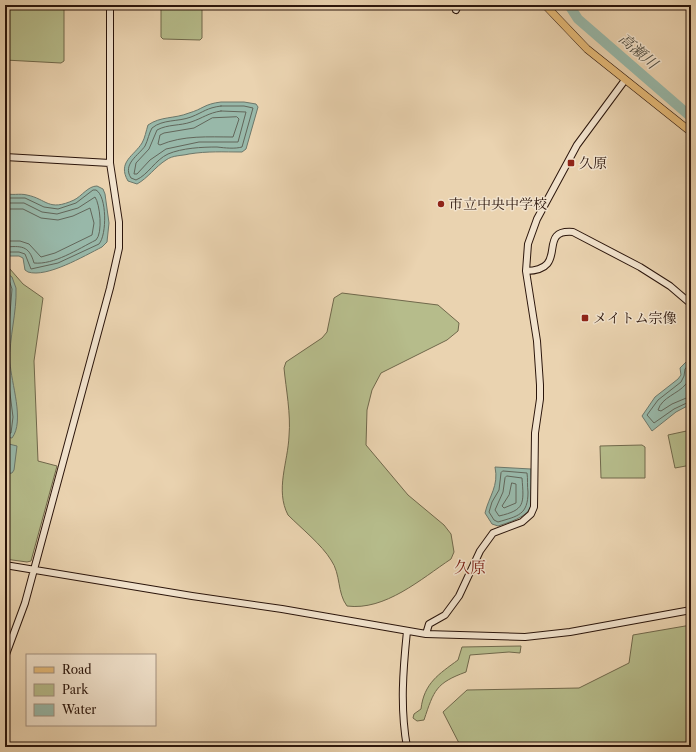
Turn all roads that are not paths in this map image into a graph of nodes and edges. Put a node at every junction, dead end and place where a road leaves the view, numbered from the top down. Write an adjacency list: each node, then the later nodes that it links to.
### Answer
1 (110, 5): 6 (street)
2 (545, 5): 3 (main road)
3 (624, 80): 4 (main road); 7 (street)
4 (691, 132)
5 (5, 157): 6 (street)
6 (110, 163): 10 (street)
7 (526, 272): 8 (street); 13 (street)
8 (691, 304)
9 (5, 565): 10 (street)
10 (33, 570): 12 (street); 14 (street)
11 (691, 610): 13 (street)
12 (407, 630): 13 (street); 15 (street)
13 (426, 634)
14 (5, 657)
15 (407, 747)

